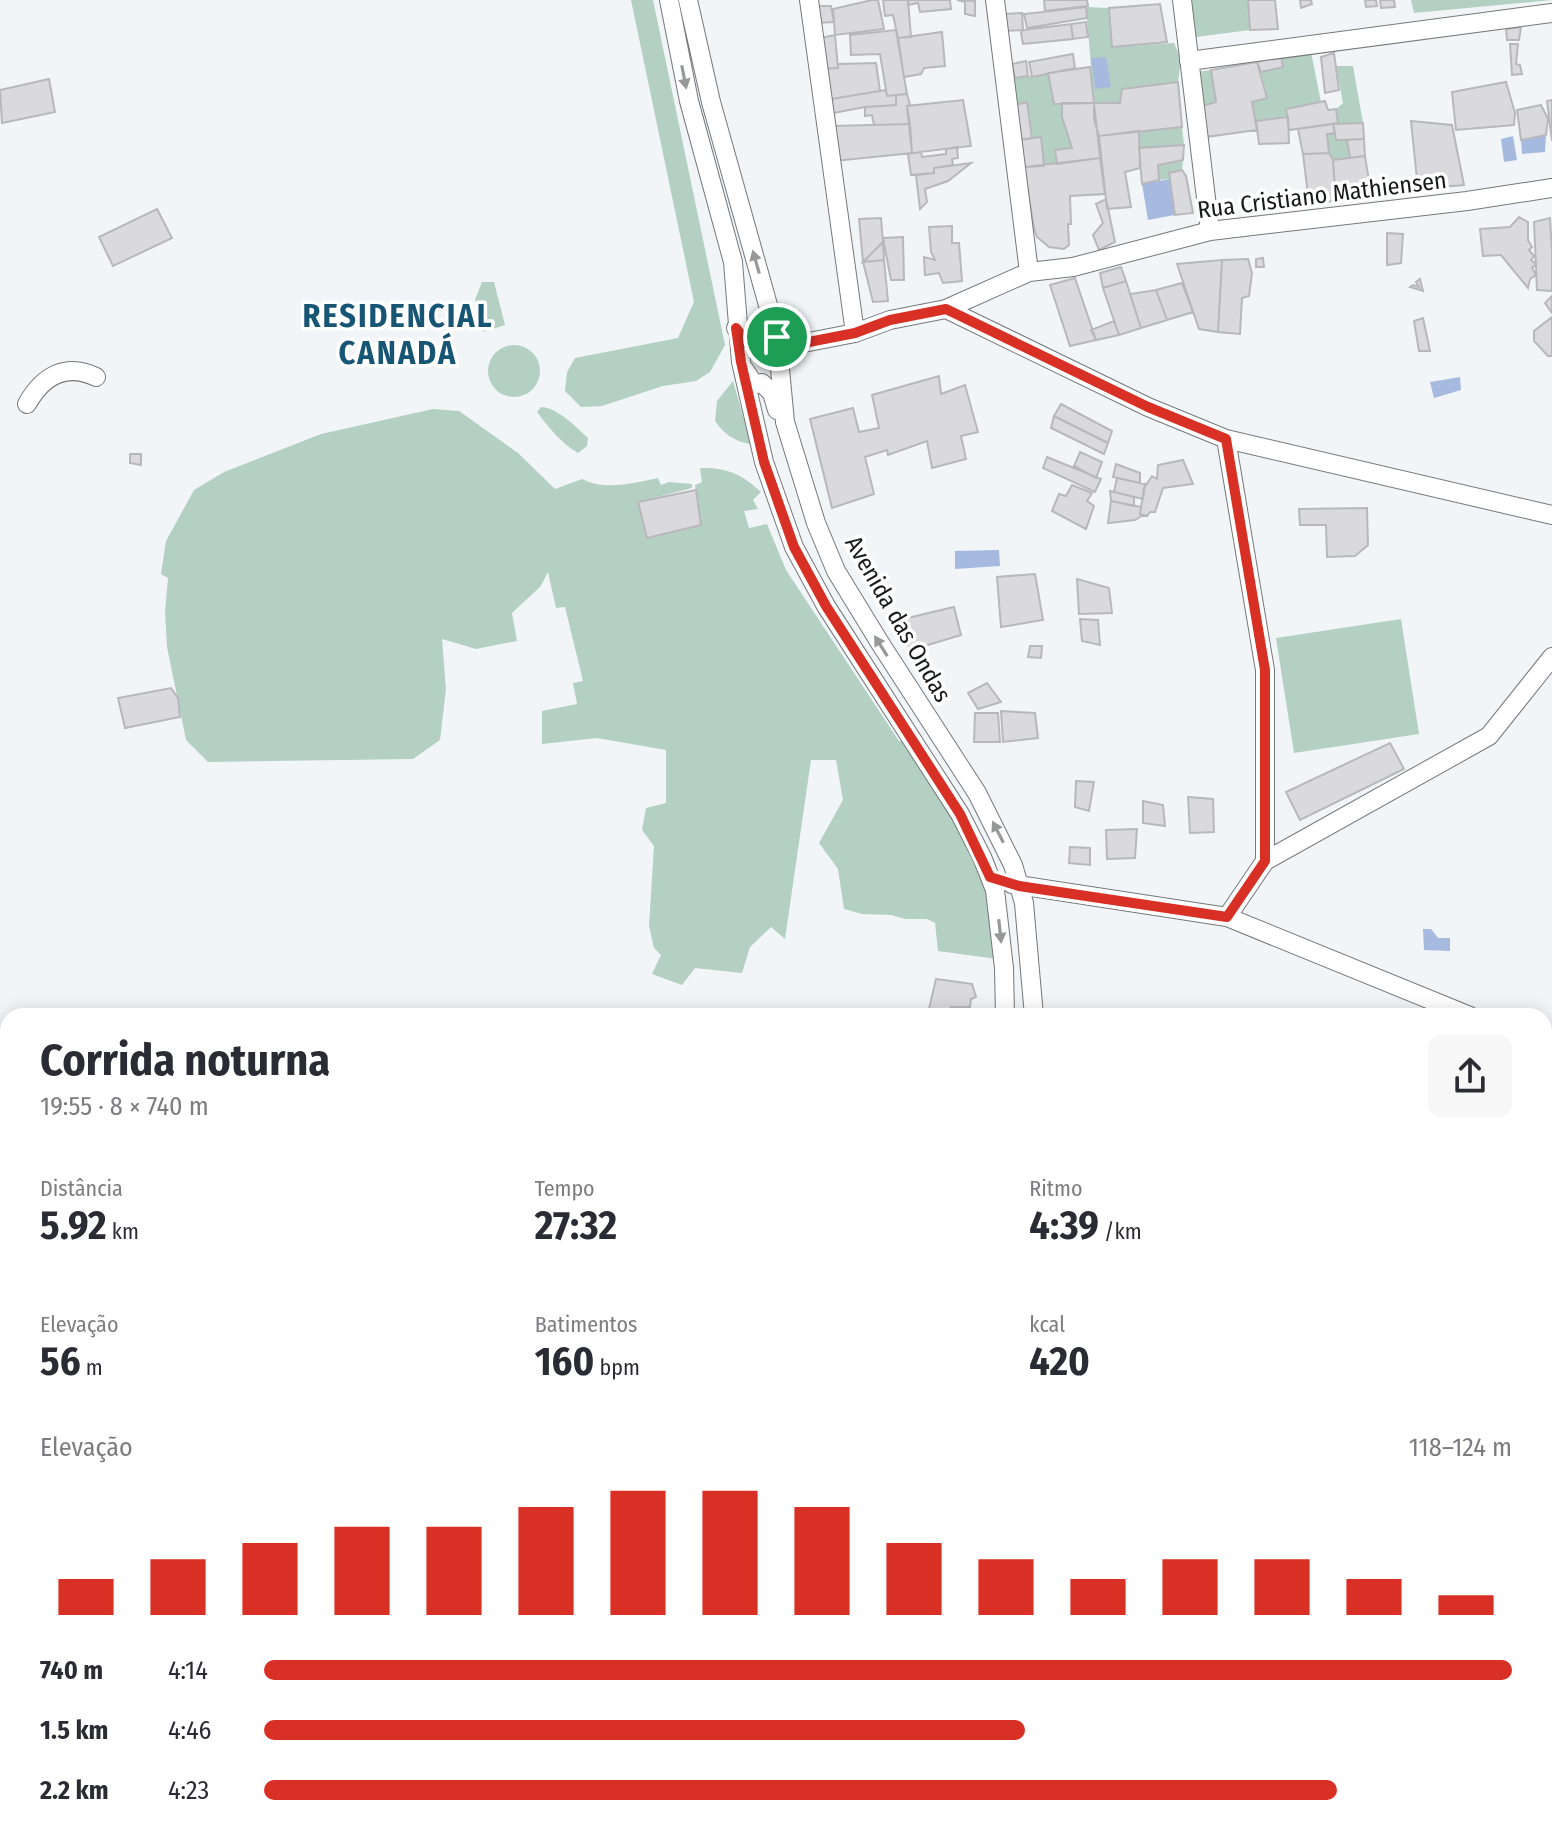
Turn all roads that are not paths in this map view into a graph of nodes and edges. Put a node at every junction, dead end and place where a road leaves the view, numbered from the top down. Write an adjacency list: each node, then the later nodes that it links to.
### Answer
1 (669, 0): 12 (street, Avenida das Ondas, one-way to 12)
2 (688, 0): 14 (street, Avenida das Ondas, one-way to 2)
3 (809, 0): 13 (street)
4 (995, 0): 10 (street)
5 (1182, 0): 7 (street)
6 (1552, 13): 7 (street)
7 (1189, 61): 9 (street)
8 (1552, 188): 9 (street, Rua Cristiano Mathiensen)
9 (1210, 231): 10 (street, Rua Cristiano Mathiensen)
10 (1029, 272): 11 (street, Rua Cristiano Mathiensen)
11 (946, 309): 13 (street, Rua Cristiano Mathiensen); 18 (street)
12 (736, 328): 14 (street, Rua Cristiano Mathiensen); 15 (street, Avenida das Ondas)
13 (855, 333): 14 (street, Rua Cristiano Mathiensen)
14 (778, 342): 19 (street, Avenida das Ondas)
15 (741, 362): 19 (street); 23 (street, Avenida das Ondas)
16 (96, 377): 17 (street)
17 (27, 404)
18 (1226, 439): 20 (street); 22 (street)
19 (792, 445): 24 (street, Avenida das Ondas, one-way to 19)
20 (1552, 515)
21 (1552, 657): 22 (street)
22 (1265, 861): 25 (street)
23 (990, 877): 24 (street); 26 (street, Avenida das Ondas, one-way to 26)
24 (1019, 886): 25 (street); 27 (street, Avenida das Ondas)
25 (1227, 917): 28 (street)
26 (1005, 1008)
27 (1033, 1008)
28 (1450, 1008)

